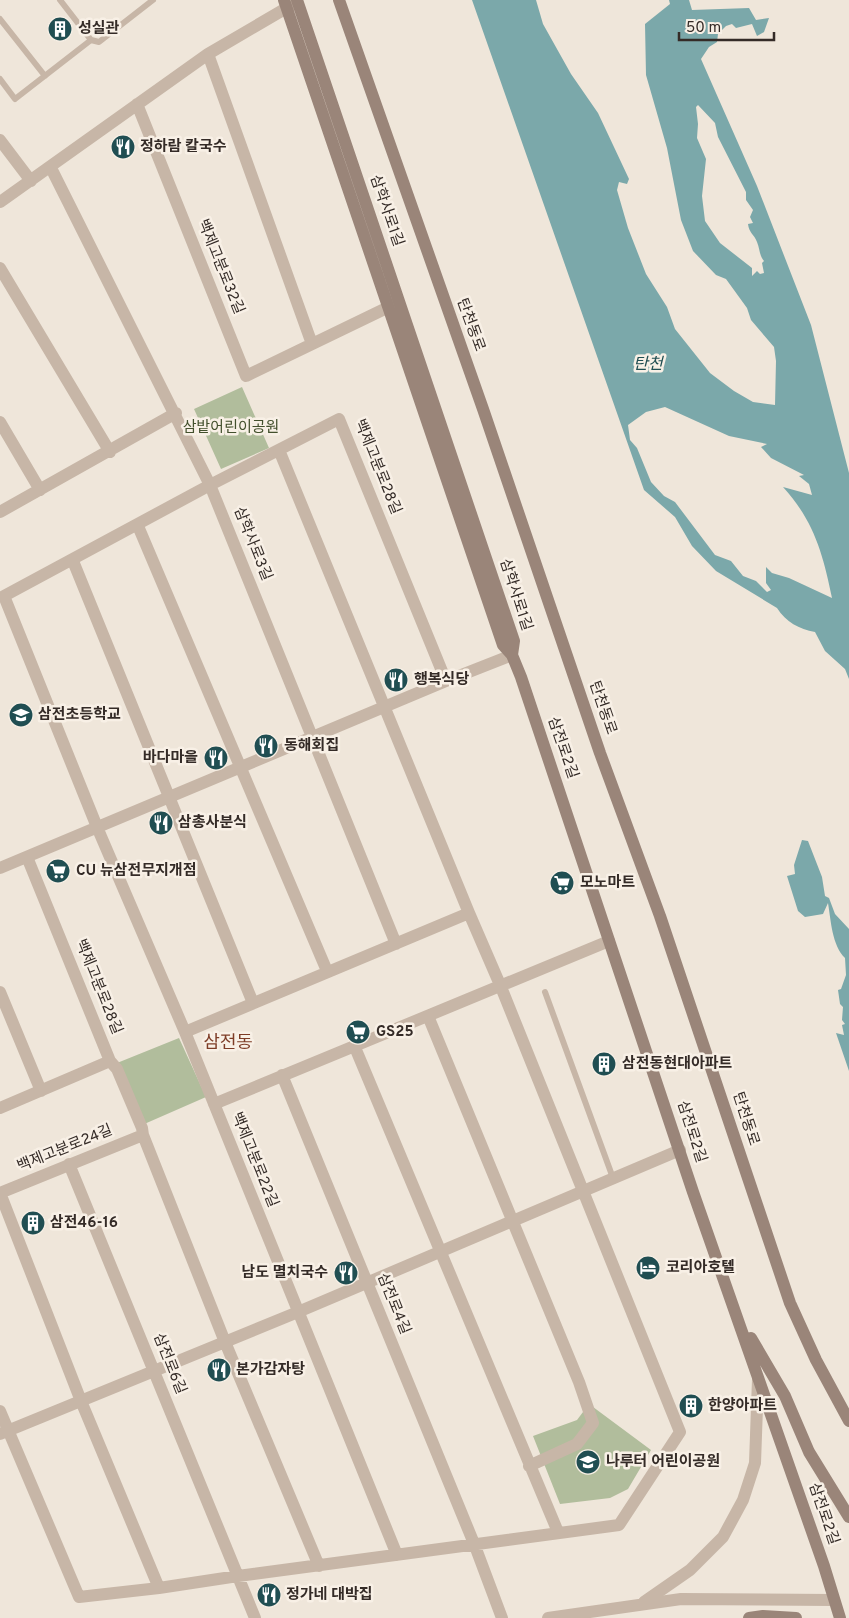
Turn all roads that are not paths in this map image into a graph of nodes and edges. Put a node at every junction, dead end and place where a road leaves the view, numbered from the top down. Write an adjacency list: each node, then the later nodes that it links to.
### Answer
1 (60, 0): 6 (lane)
2 (153, 0): 6 (lane)
3 (339, 0): 69 (street, 탄천동로)
4 (291, 2): 7 (street); 16 (street, 삼학사로1길); 17 (street, 삼학사로1길)
5 (0, 19): 8 (lane)
6 (91, 40): 8 (lane)
7 (208, 54): 10 (street); 18 (street)
8 (45, 76): 9 (lane)
9 (0, 80)
10 (137, 104): 12 (street); 18 (street, 백제고분로32길)
11 (0, 140): 13 (street)
12 (51, 168): 13 (street); 19 (street, 삼학사로3길)
13 (31, 181): 14 (street)
14 (0, 202)
15 (0, 268): 22 (street)
16 (400, 302): 17 (street, 백제고분로32길); 28 (street, 삼학사로1길)
17 (387, 307): 18 (street, 백제고분로32길); 28 (street, 삼학사로1길)
18 (312, 344)
19 (176, 413): 22 (street); 23 (street, 삼학사로3길)
20 (0, 422): 24 (street)
21 (279, 450): 23 (street); 29 (street, 백제고분로28길); 30 (street)
22 (110, 452): 24 (street)
23 (210, 484): 26 (street); 31 (street, 삼학사로3길)
24 (40, 490): 25 (street)
25 (0, 512)
26 (138, 526): 27 (street); 32 (street)
27 (73, 561): 33 (street); 34 (street)
28 (512, 655): 29 (street); 38 (street, 삼전로2길)
29 (446, 681): 30 (street)
30 (384, 707): 31 (street); 37 (street)
31 (313, 737): 32 (street); 39 (street, 삼학사로3길)
32 (241, 767): 33 (street); 40 (street)
33 (168, 796): 34 (street); 44 (street)
34 (97, 827): 35 (street); 46 (street)
35 (27, 857): 36 (street); 48 (street, 백제고분로28길)
36 (0, 868)
37 (469, 913): 39 (street); 41 (street)
38 (609, 941): 41 (street, 백제고분로22길); 54 (street, 삼전로2길)
39 (396, 944): 40 (street)
40 (327, 971): 44 (street)
41 (501, 987): 45 (street, 백제고분로22길); 57 (street)
42 (0, 992): 50 (street)
43 (545, 992): 56 (lane)
44 (253, 1003): 46 (street)
45 (428, 1016): 47 (street, 백제고분로22길); 59 (street)
46 (185, 1032): 51 (street)
47 (354, 1045): 49 (street, 백제고분로22길); 60 (street)
48 (110, 1061): 50 (street); 53 (street)
49 (282, 1075): 51 (street, 백제고분로22길); 61 (street, 삼전로4길)
50 (41, 1091): 52 (street)
51 (214, 1104): 62 (street, 백제고분로22길)
52 (0, 1108)
53 (143, 1135): 55 (street, 백제고분로24길); 64 (street)
54 (680, 1150): 56 (street); 63 (street, 삼전로2길)
55 (69, 1164): 58 (street, 백제고분로24길); 65 (street, 삼전로6길)
56 (613, 1178): 57 (street)
57 (582, 1191): 59 (street); 73 (street)
58 (0, 1193): 67 (street)
59 (511, 1221): 60 (street); 71 (street)
60 (439, 1252): 61 (street); 71 (street)
61 (367, 1283): 62 (street); 74 (street, 삼전로4길)
62 (298, 1312): 64 (street); 75 (street, 백제고분로22길)
63 (738, 1316): 66 (street, 삼전로2길); 72 (street)
64 (225, 1342): 65 (street); 76 (street)
65 (155, 1371): 67 (street); 77 (street, 삼전로6길)
66 (758, 1377): 79 (street, 삼전로2길); 80 (street)
67 (81, 1401): 70 (street); 78 (street)
68 (0, 1411): 70 (street)
69 (849, 1421)
70 (4, 1432): 78 (street)
71 (529, 1466): 73 (street)
72 (849, 1517)
73 (558, 1532): 74 (street)
74 (475, 1546): 75 (street); 82 (street, 삼전로4길)
75 (397, 1555): 76 (street)
76 (319, 1566): 77 (street)
77 (238, 1576): 78 (street); 81 (street, 삼전로6길)
78 (159, 1588)
79 (833, 1600): 80 (street); 86 (street, 삼전로2길)
80 (640, 1605): 83 (street)
81 (255, 1618)
82 (502, 1618)
83 (548, 1618)
84 (750, 1618): 85 (street)
85 (796, 1618)
86 (840, 1618)

